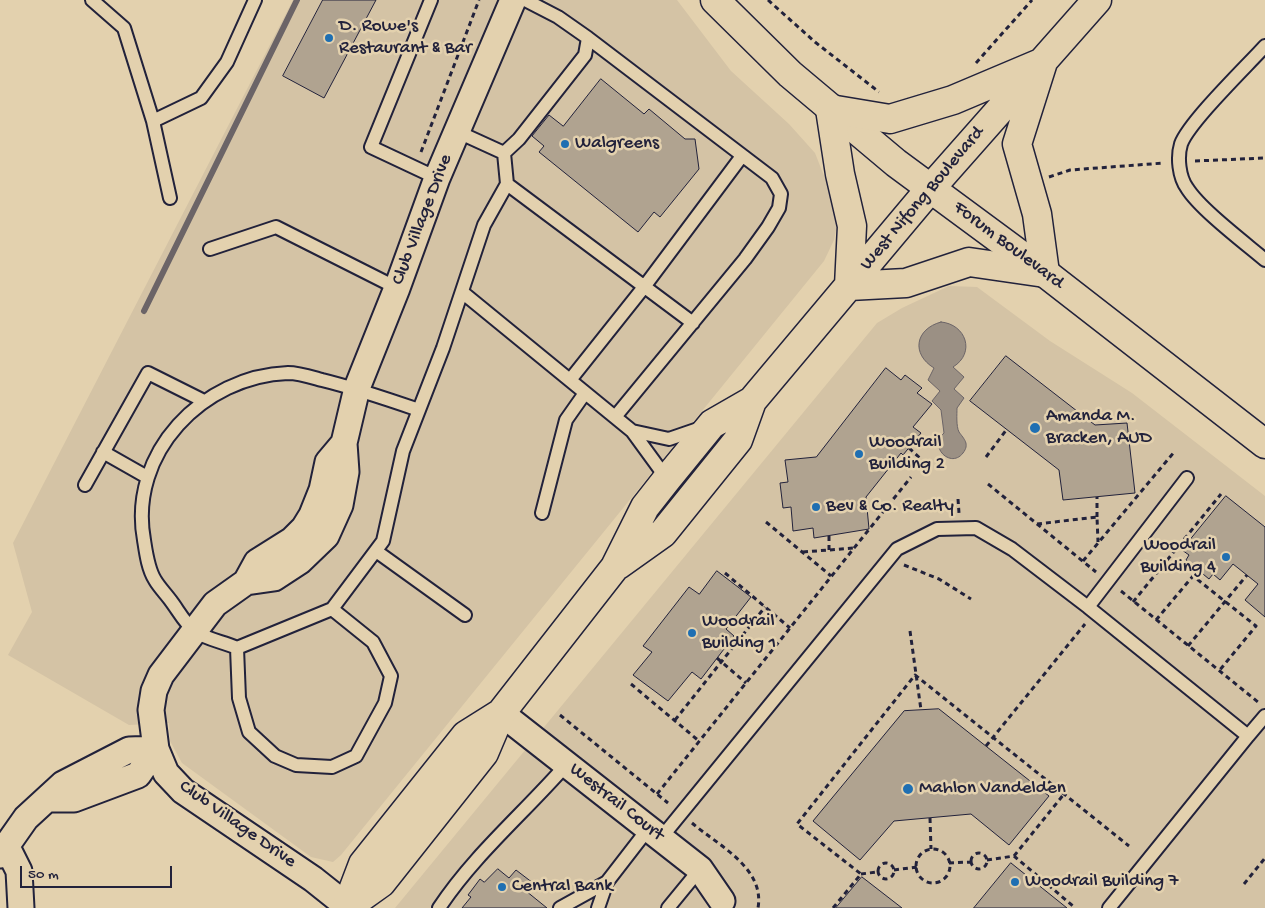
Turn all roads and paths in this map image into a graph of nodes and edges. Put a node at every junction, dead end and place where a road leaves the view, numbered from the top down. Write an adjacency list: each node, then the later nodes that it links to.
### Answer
1 (92, 0): 17 (lane)
2 (255, 0): 17 (lane)
3 (431, 0): 24 (lane)
4 (479, 0): 19 (path)
5 (512, 0): 18 (street, Club Village Drive)
6 (525, 0): 11 (lane)
7 (715, 0): 16 (main road, Forum Boulevard)
8 (768, 0): 15 (path)
9 (1032, 0): 14 (path)
10 (1097, 0): 13 (main road, West Nifong Boulevard)
11 (588, 38): 20 (lane); 21 (lane)
12 (1265, 46): 23 (lane)
13 (1043, 62): 16 (main road); 27 (main road, West Nifong Boulevard); 31 (main road)
14 (974, 66)
15 (885, 98)
16 (830, 109): 27 (main road, Forum Boulevard); 32 (main road)
17 (154, 121): 28 (lane)
18 (458, 132): 20 (lane); 24 (street, Club Village Drive)
19 (421, 152)
20 (504, 153): 26 (lane)
21 (742, 156): 33 (lane); 36 (lane)
22 (1265, 158): 23 (path)
23 (1180, 162): 25 (path); 30 (lane)
24 (438, 178): 34 (street, Club Village Drive)
25 (1042, 180)
26 (507, 184): 33 (lane); 35 (lane)
27 (930, 188): 31 (main road, Forum Boulevard); 32 (main road, West Nifong Boulevard)
28 (170, 198)
29 (210, 249): 34 (lane)
30 (1265, 260)
31 (1046, 273): 32 (main road); 47 (main road, Forum Boulevard)
32 (850, 286): 41 (main road, West Nifong Boulevard)
33 (644, 287): 36 (lane); 37 (lane)
34 (397, 288): 38 (street, Club Village Drive)
35 (462, 292): 37 (lane); 42 (lane)
36 (692, 323): 43 (lane)
37 (570, 380): 39 (lane)
38 (357, 388): 40 (lane); 42 (lane); 87 (street, Club Village Drive)
39 (586, 393): 43 (lane); 61 (lane)
40 (204, 401): 50 (lane); 53 (lane)
41 (752, 401): 44 (main road, West Nifong Boulevard); 73 (main road, West Nifong Boulevard)
42 (419, 410): 69 (lane)
43 (614, 417): 46 (lane)
44 (712, 424): 46 (lane); 56 (main road, West Nifong Boulevard)
45 (1007, 429): 51 (path)
46 (632, 430): 56 (lane)
47 (1265, 444)
48 (908, 448): 52 (path)
49 (1174, 451): 66 (path)
50 (103, 452): 53 (lane); 58 (lane)
51 (986, 457)
52 (922, 460)
53 (147, 477): 87 (lane)
54 (911, 477): 67 (path)
55 (1187, 478): 77 (lane)
56 (667, 479): 73 (main road, West Nifong Boulevard)
57 (988, 484): 64 (path)
58 (85, 485)
59 (1221, 494): 80 (path)
60 (1097, 497): 62 (path)
61 (542, 513)
62 (1097, 517): 64 (path); 66 (path)
63 (766, 522): 70 (path)
64 (1037, 524): 72 (path)
65 (829, 536): 68 (path)
66 (1098, 543): 72 (path)
67 (854, 548): 68 (path); 76 (path)
68 (829, 550): 70 (path)
69 (376, 551): 82 (lane); 84 (lane)
70 (803, 552): 76 (path)
71 (894, 554): 78 (path); 83 (lane); 111 (lane)
72 (1083, 561): 77 (path)
73 (616, 567): 99 (main road, West Nifong Boulevard)
74 (725, 573): 81 (path)
75 (1247, 575): 79 (path)
76 (831, 576): 86 (path)
77 (1108, 581): 80 (path); 83 (lane)
78 (971, 598)
79 (1225, 601): 85 (path); 89 (path); 93 (path)
80 (1134, 602): 85 (path)
81 (765, 607): 86 (path); 92 (path)
82 (332, 609): 90 (lane); 90 (lane)
83 (1091, 610): 102 (lane); 103 (path)
84 (465, 615)
85 (1156, 620): 89 (path)
86 (790, 628): 95 (path)
87 (194, 631): 90 (lane); 106 (street, Club Village Drive)
88 (910, 632): 94 (path)
89 (1188, 646): 93 (path)
90 (237, 648)
91 (717, 658): 92 (path)
92 (721, 662): 95 (path); 101 (path)
93 (1220, 671): 97 (path)
94 (915, 674): 98 (path); 103 (path); 124 (path)
95 (746, 683): 104 (path)
96 (631, 684): 101 (path)
97 (1265, 708)
98 (921, 710)
99 (501, 713): 107 (street, Westrail Court); 128 (main road, West Nifong Boulevard)
100 (1265, 716): 102 (lane)
101 (675, 720): 104 (path)
102 (1248, 736): 136 (lane)
103 (993, 737): 105 (path); 109 (path)
104 (699, 741): 108 (path)
105 (986, 746)
106 (156, 750): 114 (street); 128 (street, Club Village Drive)
107 (566, 765): 111 (street, Westrail Court); 130 (lane)
108 (657, 794)
109 (1064, 794): 112 (path); 115 (path)
110 (930, 818): 113 (path)
111 (654, 833): 121 (street, Westrail Court); 125 (lane)
112 (1129, 846)
113 (931, 849): 119 (path); 120 (path)
114 (3, 850): 129 (street)
115 (1014, 856): 117 (path); 135 (path)
116 (1265, 858): 126 (path)
117 (987, 860): 118 (path); 118 (path)
118 (971, 862): 119 (path)
119 (949, 863): 120 (path)
120 (917, 867): 122 (path)
121 (700, 869): 127 (street, Westrail Court); 133 (lane)
122 (894, 870): 123 (path); 123 (path)
123 (878, 872): 124 (path)
124 (861, 874): 134 (path)
125 (607, 882): 131 (lane); 132 (lane)
126 (1244, 884)
127 (722, 904)
128 (346, 907)
129 (21, 908)
130 (439, 908)
131 (560, 908)
132 (598, 908)
133 (668, 908)
134 (833, 908)
135 (1071, 908)
136 (1108, 908)

